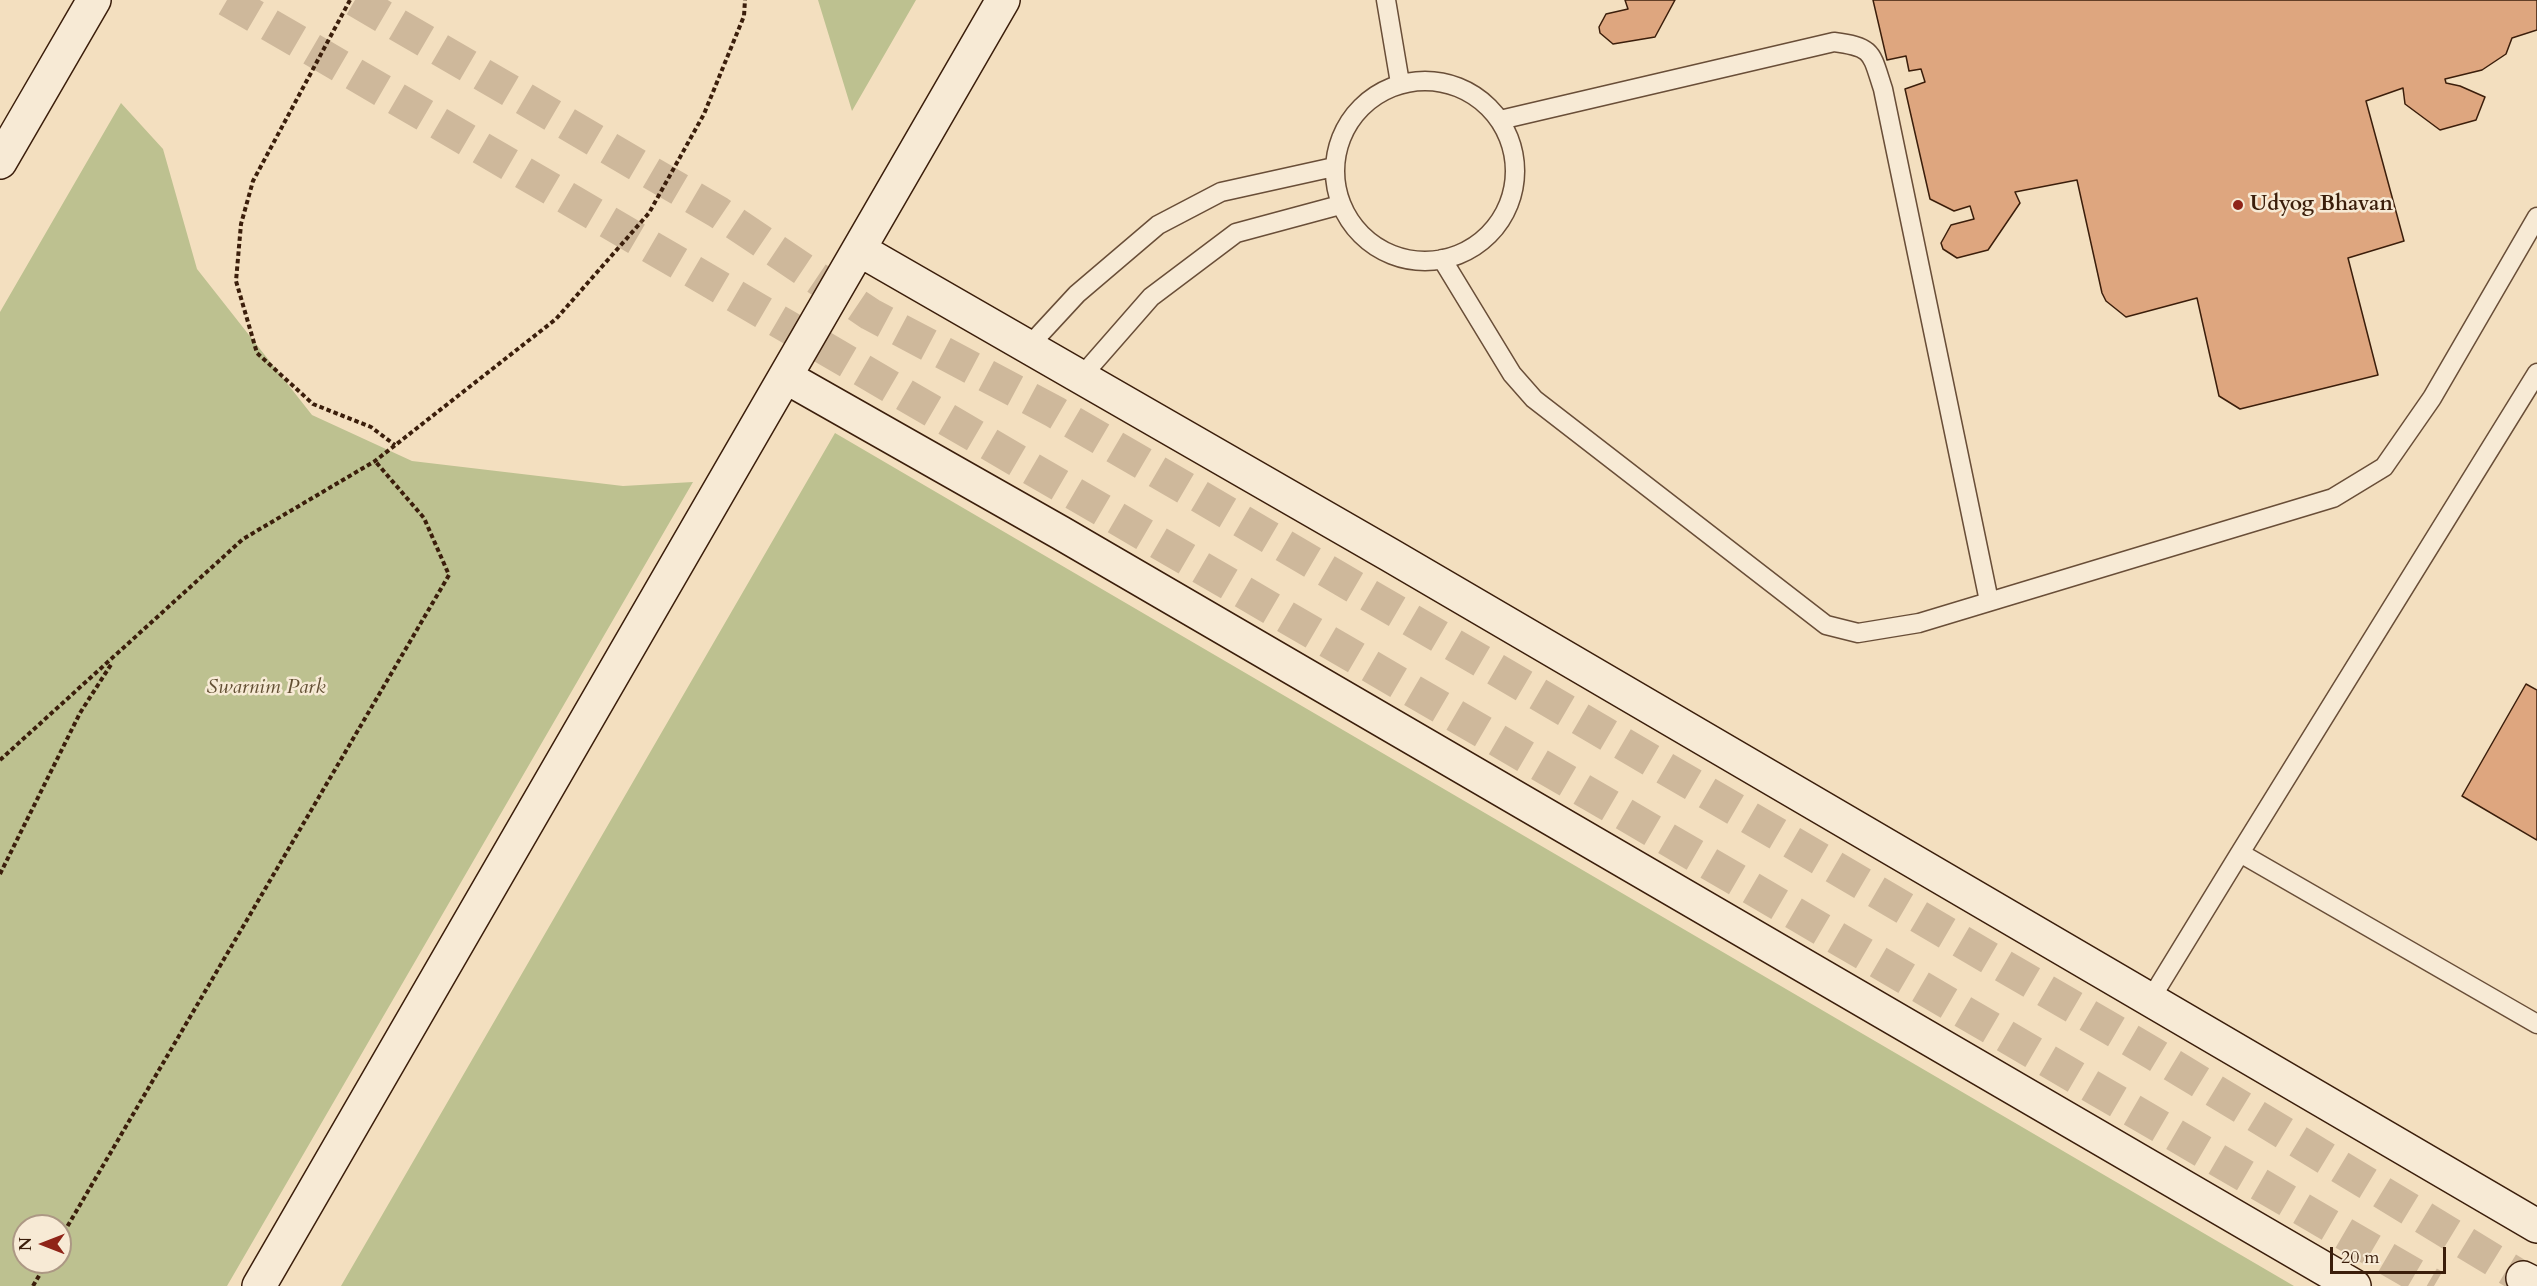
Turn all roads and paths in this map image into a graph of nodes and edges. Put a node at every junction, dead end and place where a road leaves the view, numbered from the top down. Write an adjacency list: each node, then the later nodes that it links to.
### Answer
1 (94, 0): 8 (street)
2 (350, 0): 18 (path)
3 (745, 0): 18 (path)
4 (1004, 0): 12 (street)
5 (1386, 0): 6 (lane)
6 (1400, 83): 7 (lane); 9 (lane)
7 (1500, 120): 13 (lane); 20 (lane)
8 (0, 162)
9 (1334, 167): 10 (lane); 14 (lane)
10 (1340, 205): 13 (lane); 17 (lane)
11 (2534, 227): 20 (lane)
12 (860, 250): 14 (street); 16 (street)
13 (1442, 259): 20 (lane)
14 (1028, 347): 17 (street)
15 (2537, 373): 23 (lane)
16 (786, 377): 29 (street); 30 (street)
17 (1081, 377): 25 (street)
18 (395, 445): 19 (path)
19 (375, 461): 21 (path); 27 (path)
20 (1989, 601)
21 (116, 657): 22 (path); 24 (path)
22 (0, 760)
23 (2240, 853): 25 (lane); 26 (lane)
24 (0, 874)
25 (2150, 1000): 28 (street)
26 (2537, 1024)
27 (72, 1219)
28 (2537, 1226)
29 (259, 1286)
30 (2354, 1286)

